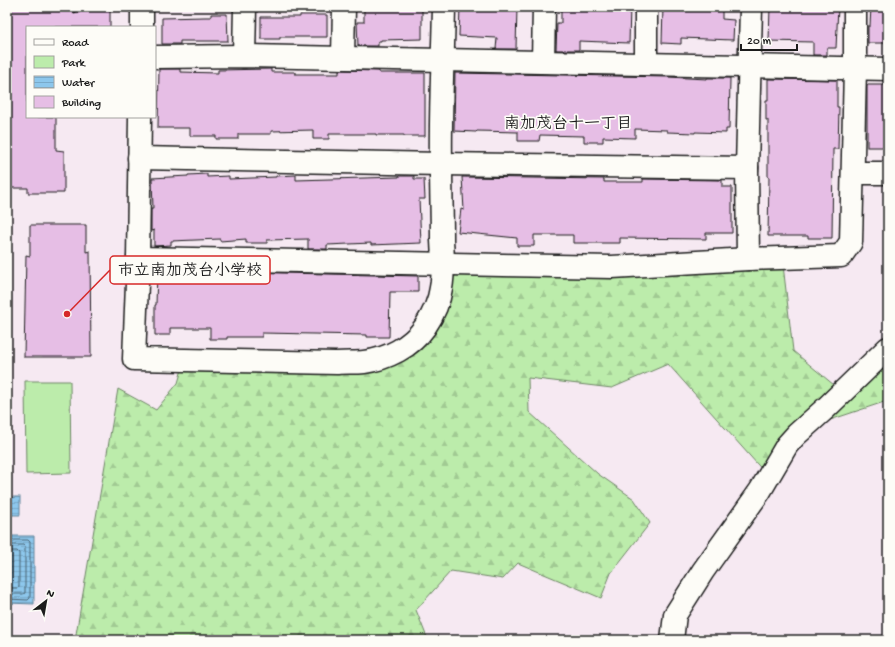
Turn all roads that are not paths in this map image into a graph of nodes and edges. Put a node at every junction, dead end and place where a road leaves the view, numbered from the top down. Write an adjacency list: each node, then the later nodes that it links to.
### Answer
1 (142, 7): 9 (street)
2 (245, 7): 10 (street)
3 (344, 7): 12 (street)
4 (444, 7): 13 (street)
5 (544, 7): 14 (street)
6 (646, 7): 15 (street)
7 (750, 7): 16 (street)
8 (855, 7): 17 (street)
9 (142, 26)
10 (244, 56): 11 (street); 12 (street)
11 (156, 57)
12 (343, 57): 13 (street)
13 (442, 60): 14 (street); 21 (street)
14 (543, 62): 15 (street)
15 (646, 64): 16 (street)
16 (749, 66): 17 (street); 22 (street)
17 (855, 68): 18 (street); 23 (street)
18 (888, 69)
19 (140, 118): 20 (street)
20 (139, 158): 21 (street); 25 (street)
21 (441, 164): 22 (street); 27 (street)
22 (747, 168): 26 (street)
23 (853, 173): 24 (street); 26 (street)
24 (888, 173)
25 (138, 258): 27 (street); 27 (street)
26 (748, 259): 27 (street)
27 (443, 264)
28 (888, 348): 29 (street)
29 (672, 640)

